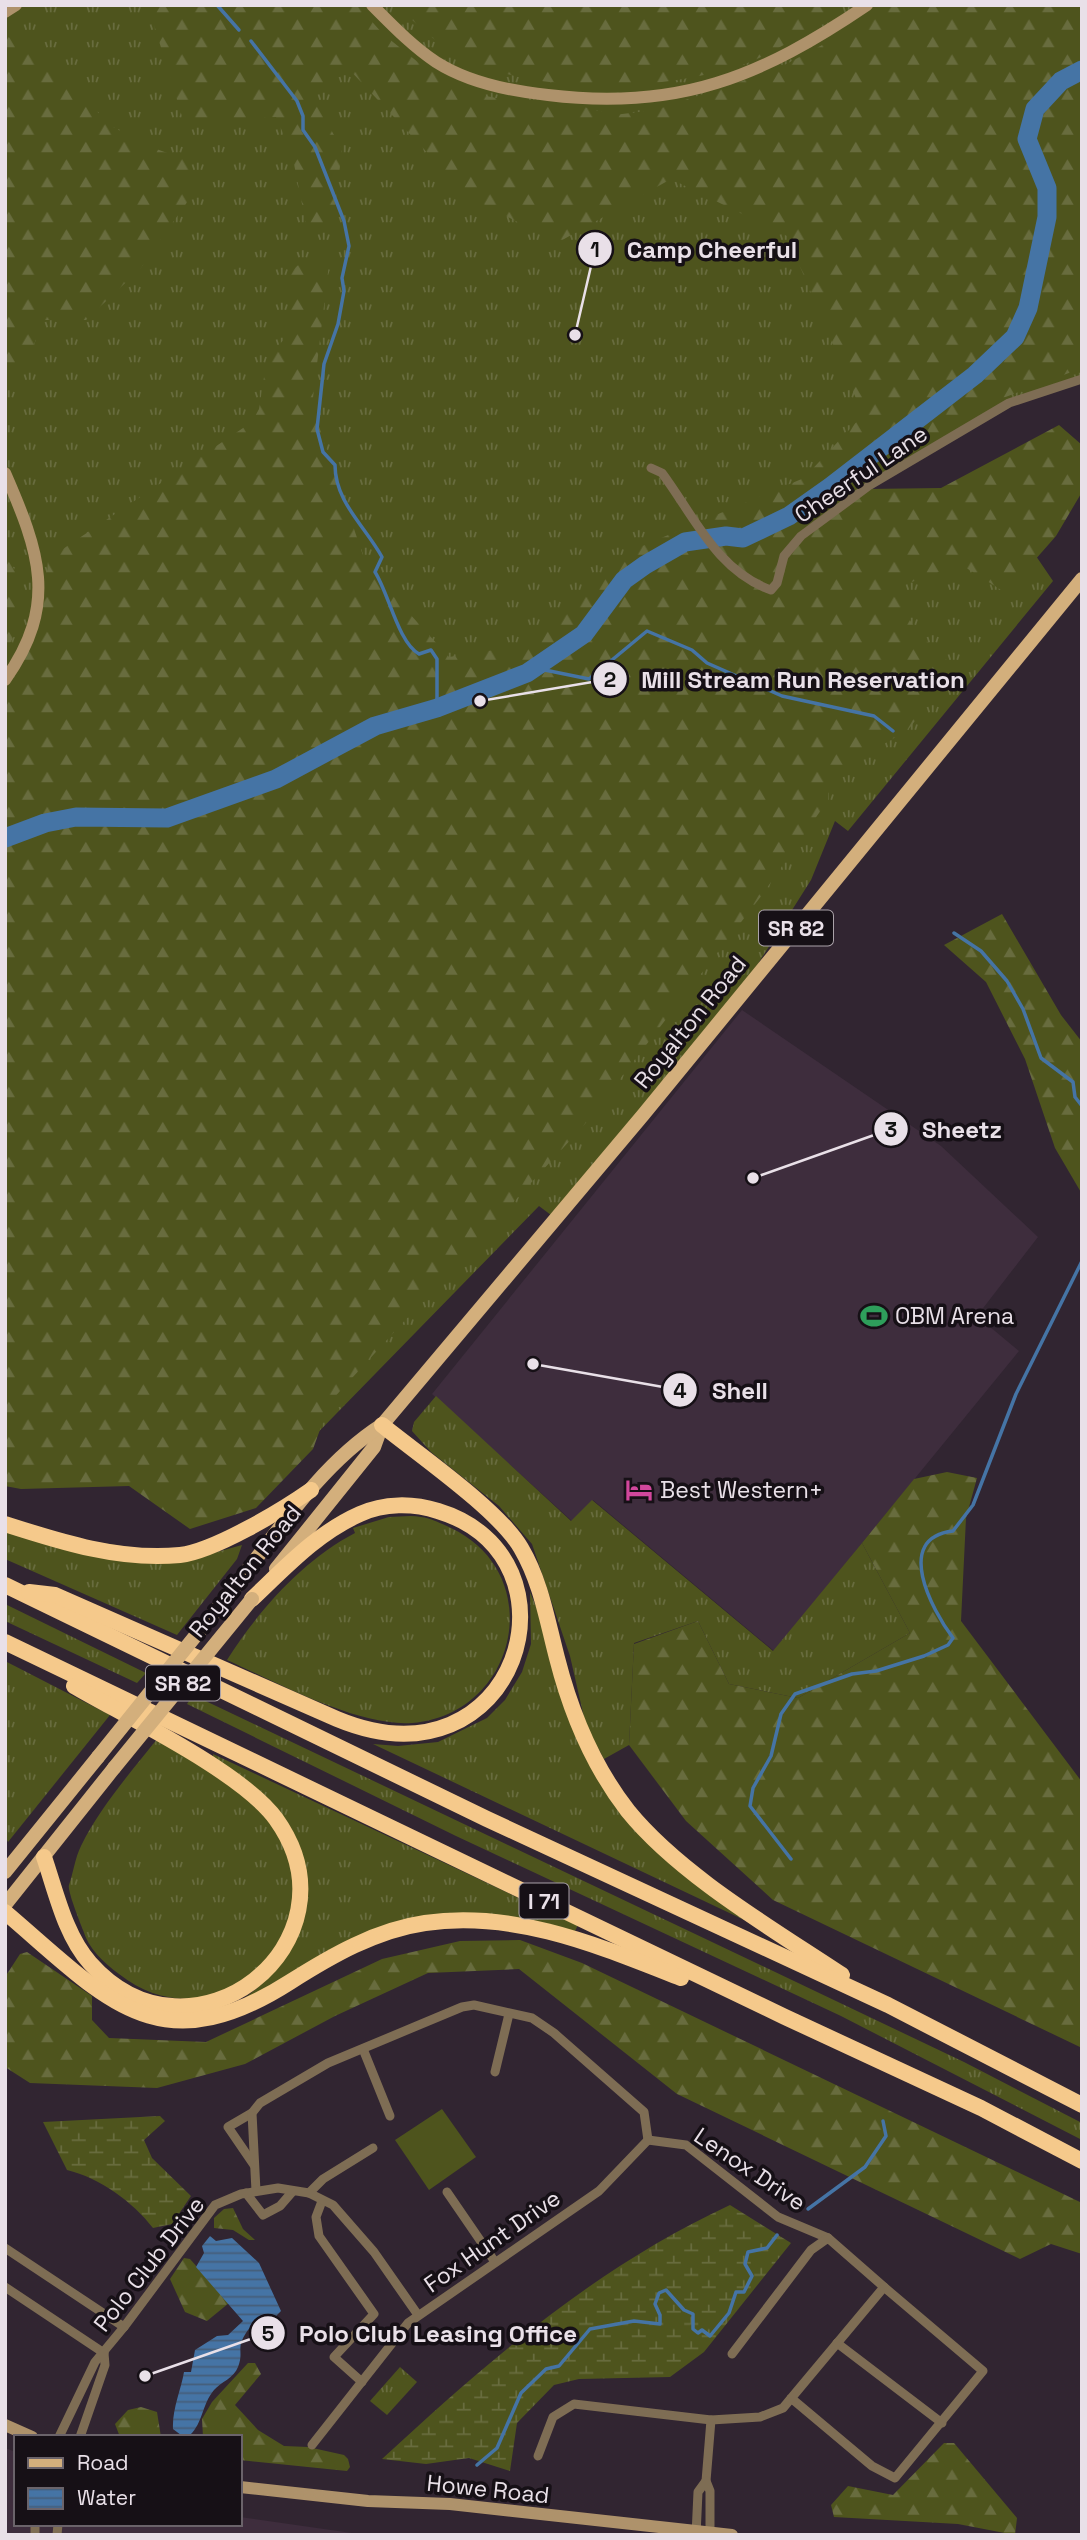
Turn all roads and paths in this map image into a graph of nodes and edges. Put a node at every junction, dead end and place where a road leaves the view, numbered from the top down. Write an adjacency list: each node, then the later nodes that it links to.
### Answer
1 (16, 5): 4 (street)
2 (372, 5): 3 (street)
3 (867, 5)
4 (5, 12)
5 (1082, 379): 6 (street, Cheerful Lane)
6 (651, 468)
7 (5, 473): 9 (street)
8 (1082, 579): 10 (main road, Royalton Road / SR 82)
9 (5, 680)
10 (382, 1425): 11 (main road, Royalton Road / SR 82); 14 (main road, Royalton Road / SR 82); 20 (highway)
11 (310, 1490): 12 (highway); 17 (main road, Royalton Road / SR 82, bridge)
12 (5, 1524)
13 (10, 1588): 14 (highway); 20 (highway, I 71)
14 (252, 1599): 16 (main road, Royalton Road / SR 82, bridge)
15 (5, 1644): 16 (highway); 22 (highway, I 71)
16 (44, 1857): 18 (main road, Royalton Road / SR 82)
17 (5, 1872)
18 (5, 1905)
19 (5, 1912): 22 (highway)
20 (888, 2005): 25 (highway, I 71)
21 (509, 2014): 23 (street); 24 (street); 28 (street)
22 (785, 2018): 30 (highway, I 71)
23 (363, 2049): 26 (street); 27 (street)
24 (495, 2072)
25 (1082, 2105)
26 (252, 2113): 31 (street); 31 (street)
27 (390, 2116)
28 (648, 2140): 37 (street, Lenox Drive); 39 (street, Fox Hunt Drive)
29 (373, 2148): 35 (street)
30 (1082, 2161)
31 (255, 2166): 33 (street)
32 (293, 2191): 33 (street, Polo Club Drive); 33 (street); 35 (street, Polo Club Drive)
33 (251, 2192): 43 (street, Polo Club Drive)
34 (447, 2192): 39 (street)
35 (309, 2193): 36 (street, Polo Club Drive)
36 (322, 2201): 42 (street, Polo Club Drive); 47 (street)
37 (828, 2238): 41 (street, Lenox Drive); 46 (street)
38 (5, 2248): 43 (street)
39 (495, 2262): 42 (street, Fox Hunt Drive)
40 (5, 2287): 45 (street)
41 (884, 2287): 44 (street); 50 (street, Lenox Drive)
42 (418, 2315): 47 (street, Fox Hunt Drive)
43 (124, 2328): 45 (street, Polo Club Drive)
44 (836, 2343): 48 (street); 50 (street)
45 (104, 2353): 53 (street, Polo Club Drive); 54 (street, Polo Club Drive)
46 (732, 2354)
47 (362, 2382): 55 (street, Fox Hunt Drive)
48 (791, 2398): 49 (street); 50 (street, Lenox Drive)
49 (711, 2420): 56 (street); 57 (street)
50 (942, 2423)
51 (5, 2425): 52 (street)
52 (28, 2435)
53 (60, 2435)
54 (81, 2435)
55 (312, 2445)
56 (538, 2456)
57 (706, 2481): 59 (street); 60 (street)
58 (242, 2487): 59 (street, Howe Road)
59 (696, 2533): 60 (street, Howe Road)
60 (710, 2534): 61 (street, Howe Road)
61 (732, 2535)

